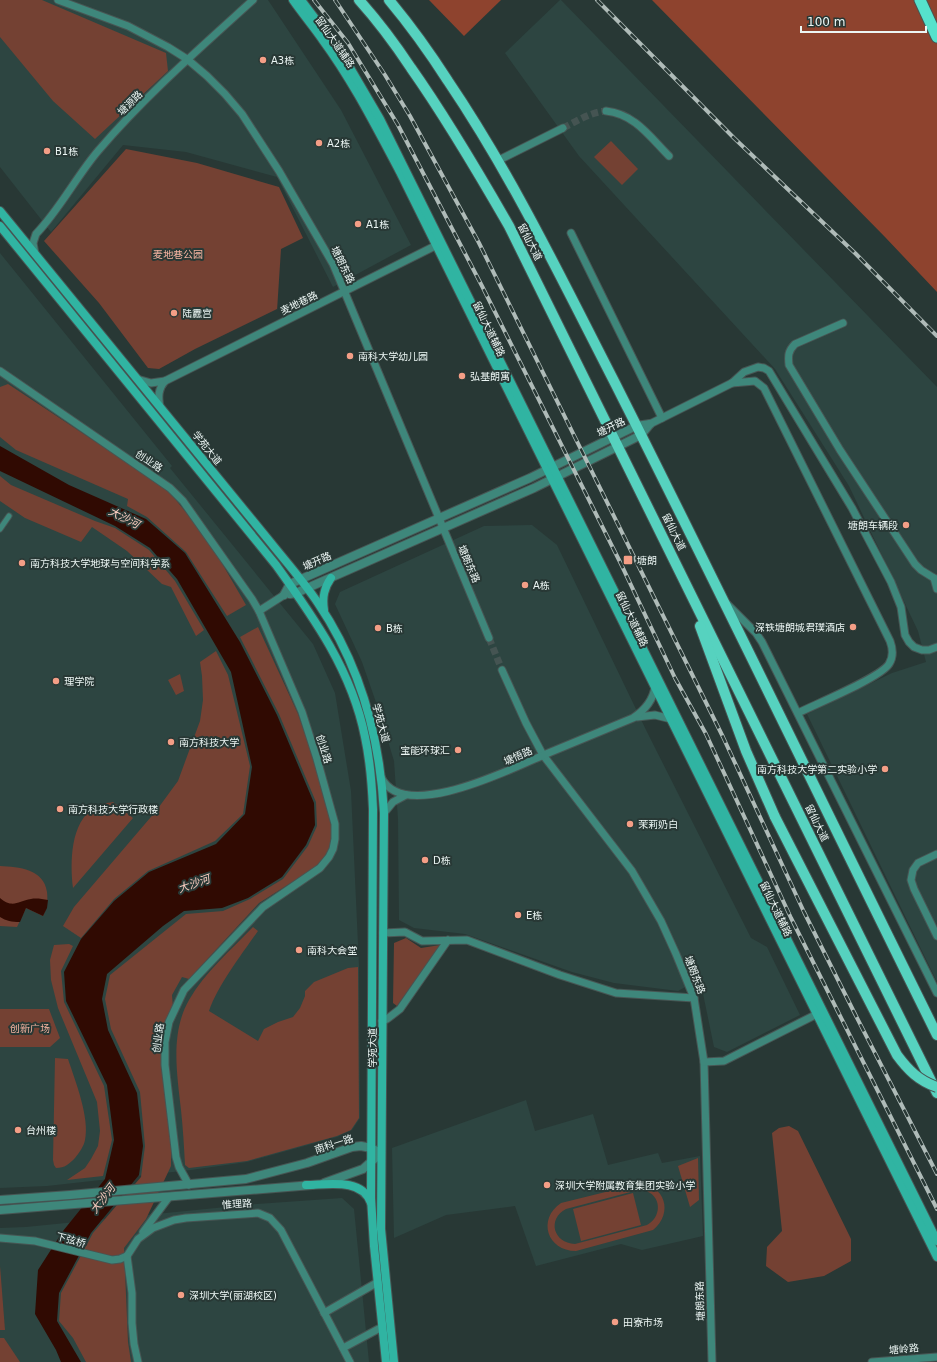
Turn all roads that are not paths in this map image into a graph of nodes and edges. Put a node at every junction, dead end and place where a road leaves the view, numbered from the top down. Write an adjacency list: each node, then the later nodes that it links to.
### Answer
1 (58, 0): 9 (street, 塘朗东路)
2 (253, 0): 9 (street, 塘源路)
3 (292, 0): 19 (main road, 留仙大道辅路)
4 (301, 0): 19 (main road, 留仙大道辅路)
5 (359, 0): 32 (main road, 留仙大道)
6 (389, 0): 13 (main road, 留仙大道)
7 (920, 0): 8 (highway)
8 (937, 37)
9 (187, 59): 17 (street, 塘源路); 21 (street, 塘朗东路)
10 (606, 111): 12 (street)
11 (563, 128): 13 (street)
12 (669, 156)
13 (499, 160): 30 (main road, 留仙大道)
14 (0, 212): 18 (main road, 学苑大道)
15 (0, 226): 44 (main road, 学苑大道)
16 (571, 233): 28 (street)
17 (36, 234): 18 (street); 20 (street)
18 (20, 236): 20 (main road, 学苑大道)
19 (439, 244): 21 (street, 麦地巷路); 34 (main road, 留仙大道辅路)
20 (35, 254): 24 (main road, 学苑大道)
21 (345, 292): 25 (street, 麦地巷路); 37 (street, 塘朗东路)
22 (843, 323): 42 (street)
23 (0, 371): 50 (street, 创业路)
24 (137, 379): 25 (street, 麦地巷路); 27 (main road, 学苑大道)
25 (166, 381): 27 (street)
26 (732, 383): 28 (street); 53 (street); 56 (street)
27 (160, 407): 43 (main road, 学苑大道)
28 (662, 418): 29 (street)
29 (650, 424): 30 (street, 塘开路); 31 (street, 塘开路)
30 (636, 426): 31 (main road, 留仙大道); 32 (street, 塘开路)
31 (641, 435): 33 (street, 塘开路); 49 (main road, 留仙大道)
32 (613, 437): 33 (main road, 留仙大道); 34 (street, 塘开路)
33 (618, 446): 35 (street, 塘开路); 40 (main road, 留仙大道)
34 (550, 468): 35 (main road, 留仙大道辅路); 37 (street, 塘开路)
35 (555, 478): 39 (street, 塘开路); 55 (main road, 留仙大道辅路); 69 (main road, 留仙大道辅路)
36 (9, 516): 38 (street)
37 (438, 518): 39 (street, 塘朗东路); 43 (street, 塘开路)
38 (0, 529)
39 (443, 529): 41 (street, 塘开路); 52 (street, 塘朗东路)
40 (678, 568): 73 (main road, bridge); 74 (main road, 留仙大道)
41 (331, 578): 45 (street, 塘开路); 51 (main road)
42 (936, 579): 46 (street)
43 (300, 580): 44 (street, 塘开路); 45 (main road, 学苑大道)
44 (290, 584): 47 (main road, 学苑大道); 48 (street)
45 (307, 588): 47 (street, 塘开路); 51 (main road, 学苑大道)
46 (937, 589)
47 (296, 593): 48 (street, 塘开路); 75 (main road, 学苑大道)
48 (284, 595): 50 (street)
49 (722, 599): 56 (street); 71 (main road, 留仙大道)
50 (259, 611): 78 (street, 创业路)
51 (324, 613): 60 (main road, 学苑大道)
52 (489, 638)
53 (937, 647)
54 (502, 670): 59 (street, 塘朗东路)
55 (655, 686): 57 (street, 塘悟路); 58 (main road, 留仙大道辅路)
56 (798, 713): 67 (street)
57 (633, 718): 58 (street, 塘悟路); 59 (street, 塘悟路)
58 (671, 719): 69 (main road, 留仙大道辅路)
59 (543, 756): 61 (street, 塘悟路); 68 (street, 塘朗东路)
60 (381, 777): 61 (street, 塘悟路); 62 (main road, 学苑大道)
61 (407, 795): 62 (street, 塘悟路)
62 (384, 813): 64 (main road, 学苑大道)
63 (937, 854): 65 (street)
64 (383, 933): 66 (street); 70 (main road, 学苑大道)
65 (937, 936)
66 (448, 940): 68 (street); 70 (street)
67 (937, 993)
68 (694, 998): 72 (street, 塘朗东路)
69 (820, 1012): 72 (street); 86 (main road, 留仙大道辅路); 88 (main road, 留仙大道辅路)
70 (382, 1021): 76 (main road, 学苑大道)
71 (937, 1035)
72 (704, 1062): 98 (street, 塘朗东路)
73 (937, 1087)
74 (937, 1093)
75 (371, 1148): 76 (street, 南科一路); 77 (main road, 学苑大道); 78 (street, 南科一路)
76 (381, 1153): 77 (street); 97 (main road, 学苑大道)
77 (371, 1162): 79 (street); 82 (main road, 学苑大道)
78 (189, 1185): 81 (street, 南科一路)
79 (306, 1186): 80 (street); 82 (main road)
80 (167, 1197): 83 (street); 85 (street)
81 (0, 1200)
82 (371, 1204): 89 (main road, 学苑大道)
83 (0, 1210)
84 (0, 1238): 87 (street, 下弦桥)
85 (138, 1239): 87 (street, 惟理路); 90 (street, 惟理路)
86 (937, 1241)
87 (127, 1256): 94 (street)
88 (937, 1257)
89 (378, 1282): 90 (street); 91 (main road, 学苑大道)
90 (324, 1313): 92 (street, 惟理路)
91 (382, 1328): 92 (street); 96 (main road, 学苑大道)
92 (344, 1348): 95 (street, 惟理路)
93 (937, 1357): 99 (street, 塘岭路)
94 (138, 1362)
95 (350, 1362)
96 (386, 1362)
97 (394, 1362)
98 (712, 1362)
99 (872, 1362)

